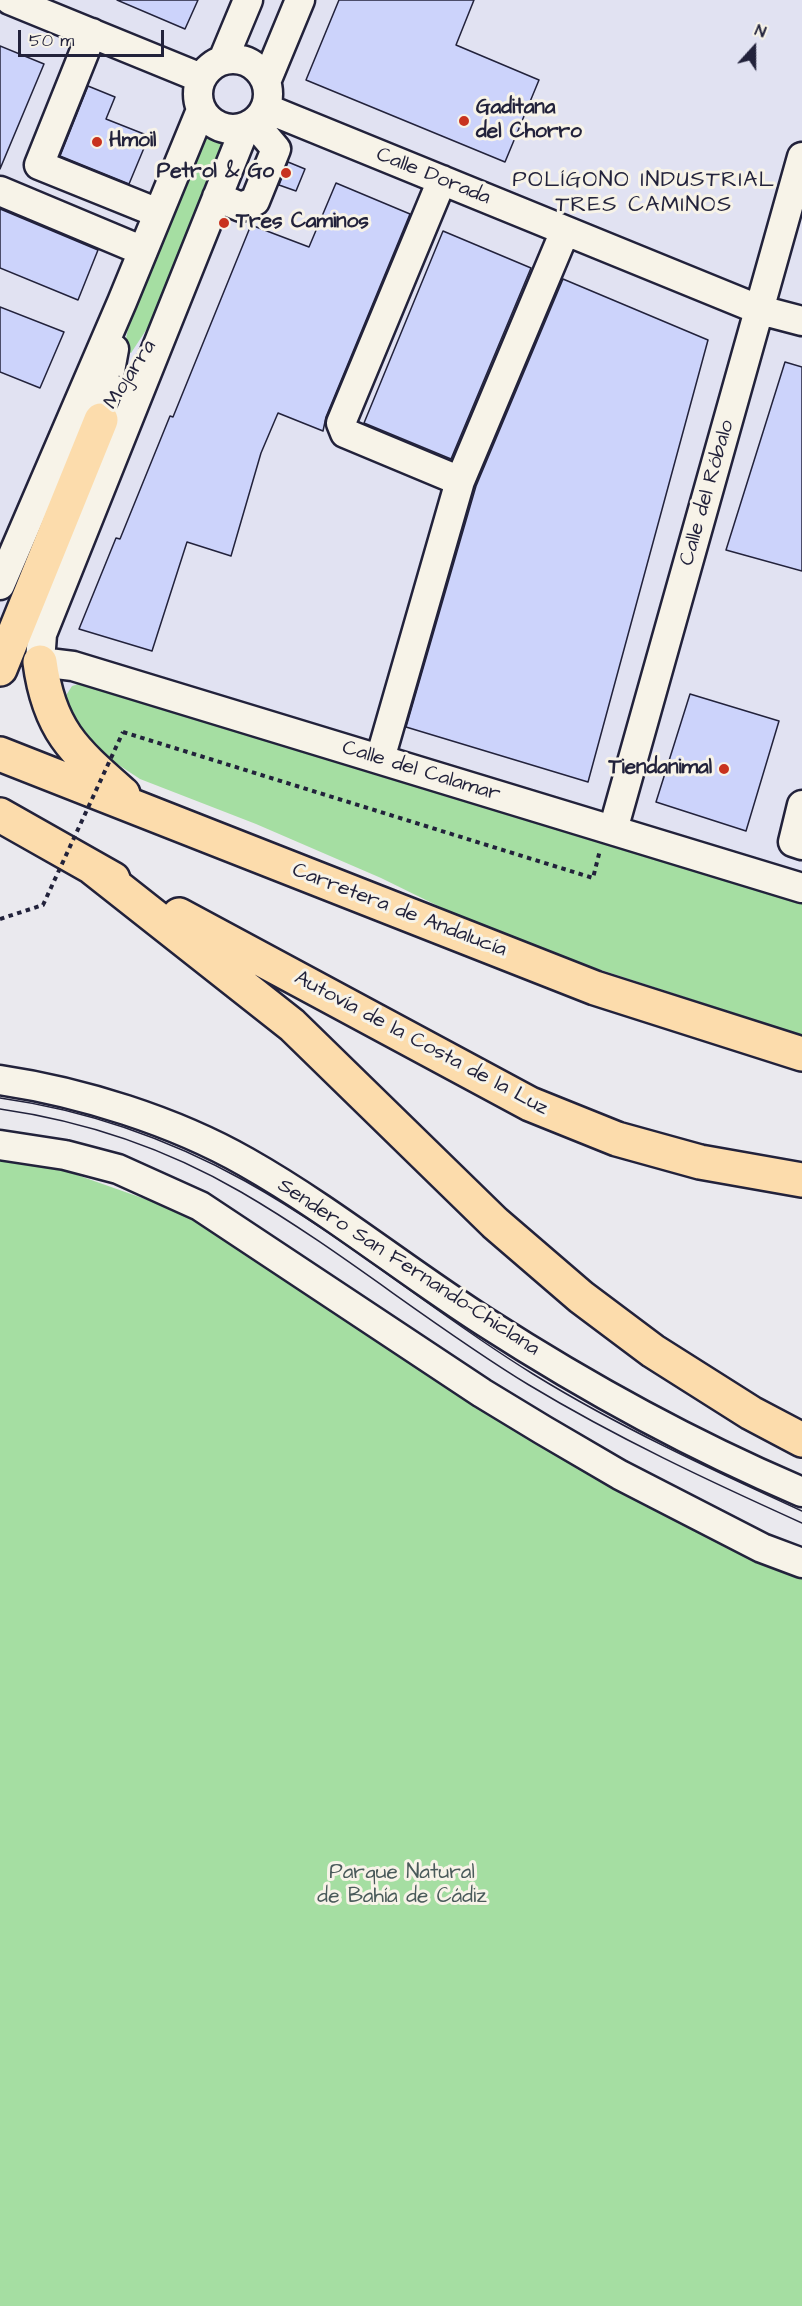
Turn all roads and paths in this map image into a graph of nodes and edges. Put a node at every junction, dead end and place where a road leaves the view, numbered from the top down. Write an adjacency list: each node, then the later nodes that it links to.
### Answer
1 (10, 0): 4 (street)
2 (248, 0): 5 (street)
3 (300, 0): 8 (street)
4 (92, 33): 6 (street); 12 (street)
5 (223, 60): 6 (street); 8 (street)
6 (201, 78): 7 (street)
7 (201, 110): 8 (street); 12 (street)
8 (258, 110): 10 (street, Calle Dorada); 17 (street)
9 (802, 157): 16 (street, Calle del Róbalo)
10 (442, 180): 13 (street, Calle Dorada); 20 (street)
11 (0, 191): 14 (street)
12 (158, 213): 14 (street)
13 (565, 231): 16 (street, Calle Dorada); 20 (street)
14 (143, 251): 15 (street)
15 (122, 302): 19 (street, Mojarra); 21 (street)
16 (760, 310): 18 (street, Calle Dorada); 29 (street, Calle del Róbalo)
17 (168, 318): 19 (street, Mojarra); 22 (street)
18 (802, 321)
19 (101, 420): 23 (highway)
20 (460, 481): 25 (street)
21 (0, 585)
22 (40, 662): 25 (street, Calle del Calamar); 27 (highway)
23 (0, 669)
24 (0, 754): 27 (highway, Carretera de Andalucía)
25 (380, 759): 29 (street, Calle del Calamar)
26 (802, 805): 30 (street)
27 (140, 809): 35 (highway, Carretera de Andalucía)
28 (0, 814): 31 (highway)
29 (613, 830): 33 (street, Calle del Calamar)
30 (797, 844)
31 (93, 868): 38 (highway, Autovía de la Costa de la Luz); 39 (highway)
32 (593, 878): 34 (path, bridge)
33 (802, 888)
34 (0, 919)
35 (802, 1054)
36 (0, 1080): 40 (street, Sendero San Fernando-Chiclana)
37 (0, 1145): 41 (street)
38 (802, 1180)
39 (802, 1440)
40 (802, 1492)
41 (802, 1563)

